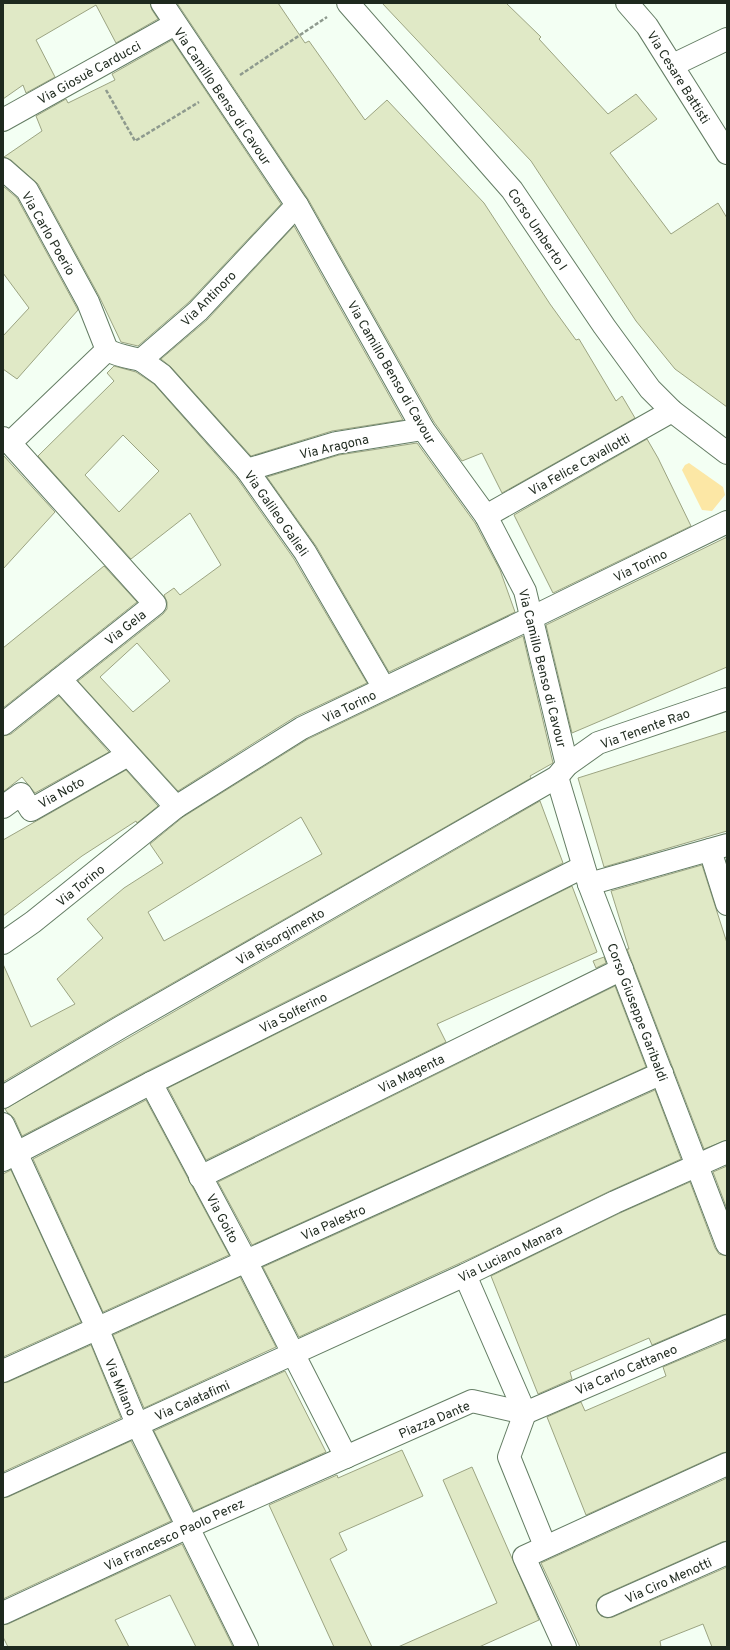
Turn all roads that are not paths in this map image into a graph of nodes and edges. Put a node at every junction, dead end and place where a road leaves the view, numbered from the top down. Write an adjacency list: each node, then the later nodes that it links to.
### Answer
1 (162, 3): 4 (street, Via Camillo Benso di Cavour)
2 (348, 3): 13 (street, Corso Umberto I)
3 (627, 3): 6 (street, Via Cesare Battisti)
4 (175, 24): 7 (street, Via Giosuè Carducci); 10 (street, Via Camillo Benso di Cavour)
5 (727, 40): 6 (street)
6 (673, 65): 8 (street, Via Cesare Battisti)
7 (3, 120)
8 (727, 153)
9 (3, 169): 11 (street, Via Carlo Poerio)
10 (297, 205): 12 (street, Via Antinoro); 14 (street, Via Camillo Benso di Cavour)
11 (106, 350): 12 (street); 15 (street)
12 (141, 360): 17 (street, Via Galileo Galieli)
13 (672, 412): 16 (street, Corso Umberto I); 18 (street, Via Felice Cavallotti)
14 (423, 429): 17 (street, Via Aragona); 18 (street, Via Camillo Benso di Cavour)
15 (6, 440): 21 (street, Via Gela)
16 (727, 453)
17 (247, 470): 22 (street, Via Galileo Galieli)
18 (486, 516): 20 (street, Via Camillo Benso di Cavour)
19 (727, 522): 20 (street, Via Torino)
20 (531, 618): 22 (street, Via Torino); 26 (street, Via Camillo Benso di Cavour)
21 (60, 679): 24 (street, Via Gela); 25 (street)
22 (384, 688): 28 (street, Via Torino)
23 (727, 699): 26 (street, Via Tenente Rao)
24 (3, 724)
25 (128, 755): 27 (street, Via Noto); 28 (street)
26 (562, 771): 30 (street, Corso Giuseppe Garibaldi); 36 (street, Via Risorgimento)
27 (3, 807)
28 (176, 807): 32 (street, Via Torino)
29 (718, 847): 30 (street, Via Solferino); 31 (street)
30 (586, 876): 33 (street, Corso Giuseppe Garibaldi); 35 (street, Via Solferino)
31 (727, 904)
32 (3, 943)
33 (622, 969): 34 (street, Corso Giuseppe Garibaldi); 41 (street, Via Magenta)
34 (662, 1073): 40 (street, Corso Giuseppe Garibaldi); 43 (street, Via Palestro)
35 (151, 1084): 39 (street, Via Solferino); 41 (street, Via Goito)
36 (3, 1097)
37 (3, 1124): 39 (street, Via Milano)
38 (727, 1152): 40 (street, Via Luciano Manara)
39 (9, 1156): 46 (street, Via Milano)
40 (697, 1166): 42 (street, Corso Giuseppe Garibaldi); 44 (street, Via Luciano Manara)
41 (200, 1176): 43 (street, Via Goito)
42 (727, 1244)
43 (246, 1261): 46 (street, Via Palestro); 47 (street, Via Goito)
44 (465, 1275): 47 (street, Via Luciano Manara); 49 (street)
45 (727, 1326): 49 (street, Via Carlo Cattaneo)
46 (96, 1328): 48 (street, Via Palestro); 50 (street, Via Milano)
47 (293, 1354): 50 (street, Via Calatafimi); 51 (street, Via Goito)
48 (3, 1371)
49 (525, 1413): 51 (street, Piazza Dante); 55 (street)
50 (137, 1424): 53 (street, Via Calatafimi); 54 (street, Via Milano)
51 (346, 1457): 54 (street, Via Francesco Paolo Perez)
52 (727, 1464): 55 (street)
53 (3, 1486)
54 (188, 1527): 58 (street, Via Francesco Paolo Perez); 59 (street, Via Milano)
55 (545, 1546): 60 (street)
56 (727, 1553): 57 (street, Via Ciro Menotti)
57 (608, 1606)
58 (3, 1613)
59 (247, 1647)
60 (565, 1647)

